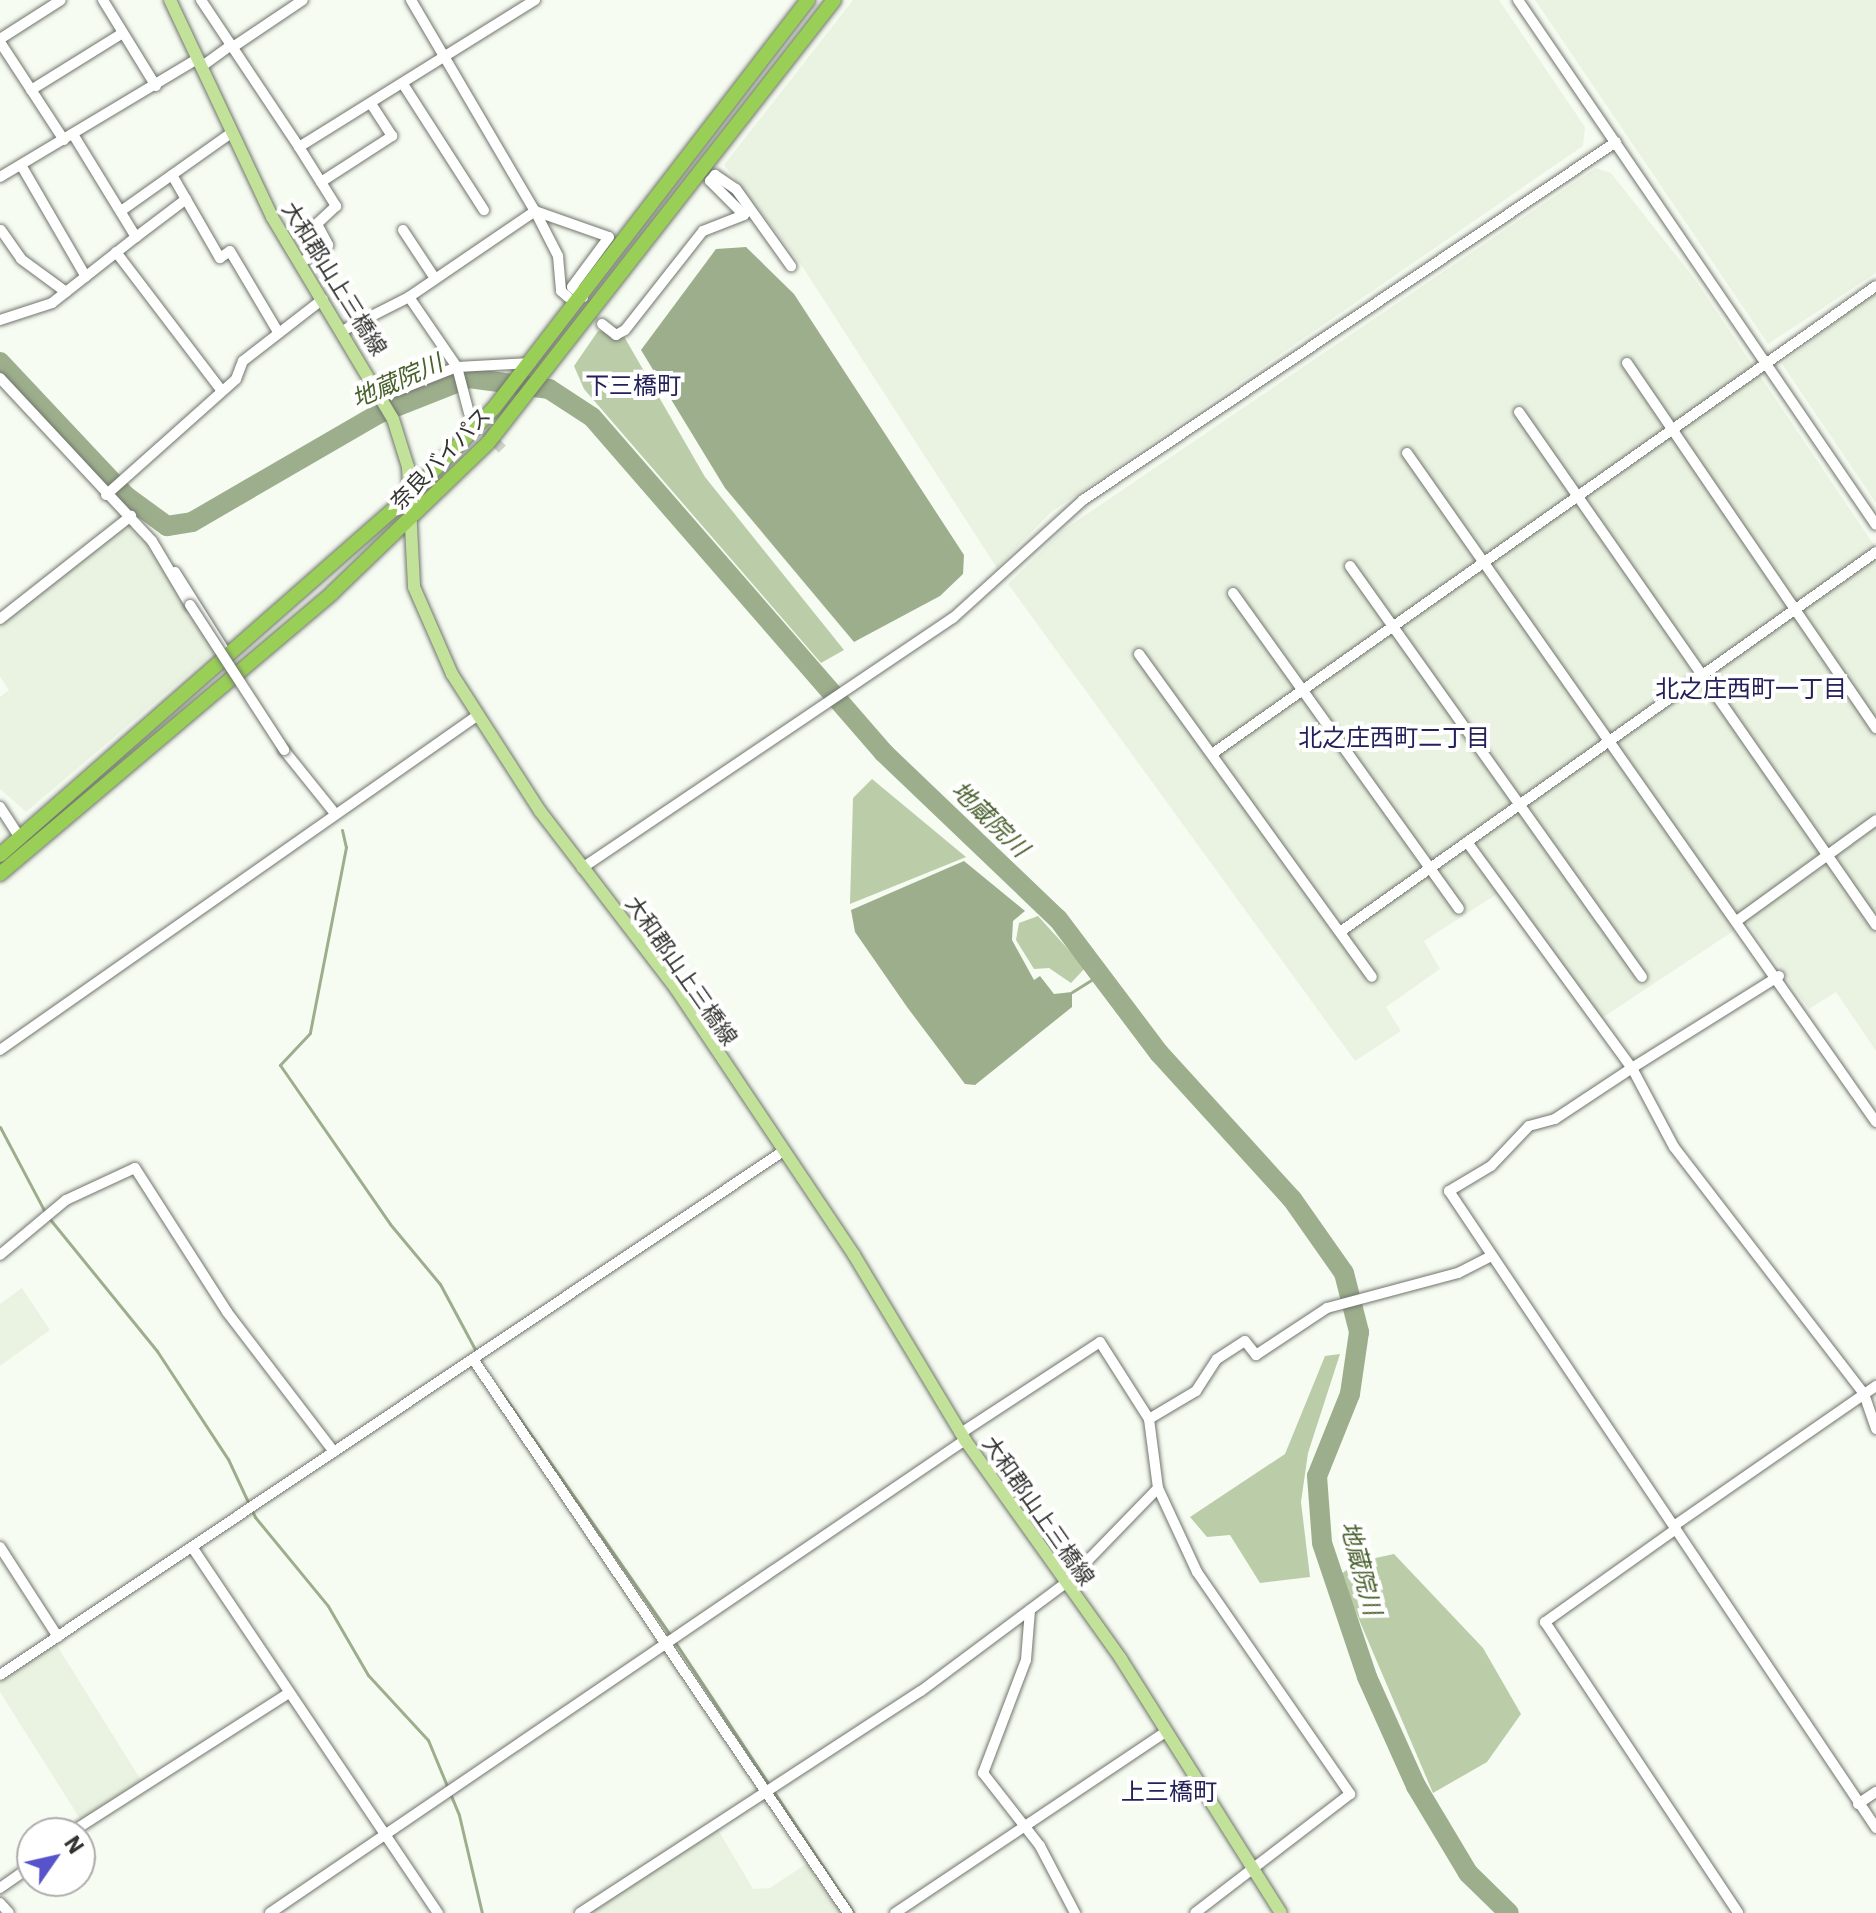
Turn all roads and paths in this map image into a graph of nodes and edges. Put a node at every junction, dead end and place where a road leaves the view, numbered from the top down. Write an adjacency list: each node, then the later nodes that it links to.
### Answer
1 (61, 0): 12 (street)
2 (103, 0): 11 (street)
3 (170, 0): 15 (main road, 大和郡山上三橋線)
4 (201, 0): 13 (street)
5 (303, 0): 13 (street)
6 (411, 0): 14 (street)
7 (535, 0): 14 (street)
8 (808, 0): 43 (highway, 奈良バイパス)
9 (834, 0): 64 (highway, 奈良バイパス)
10 (1518, 0): 22 (street)
11 (123, 33): 17 (street); 18 (street)
12 (0, 41): 18 (street)
13 (232, 46): 15 (street); 23 (street)
14 (443, 55): 16 (street); 31 (street)
15 (199, 63): 17 (street); 20 (main road, 大和郡山上三橋線)
16 (403, 84): 19 (street); 29 (street)
17 (156, 86): 21 (street)
18 (31, 90): 21 (street)
19 (372, 105): 23 (street); 27 (street)
20 (231, 133): 25 (street); 36 (main road, 大和郡山上三橋線)
21 (68, 137): 24 (street); 30 (street)
22 (1616, 142): 50 (street); 90 (street)
23 (299, 147): 27 (street)
24 (21, 165): 26 (street); 38 (street)
25 (172, 175): 28 (street); 30 (street)
26 (0, 177)
27 (321, 182): 36 (street)
28 (186, 199): 34 (street); 48 (street)
29 (484, 210)
30 (121, 211): 34 (street)
31 (535, 211): 39 (street); 43 (street); 43 (street)
32 (1, 230): 41 (street)
33 (403, 230): 39 (street)
34 (136, 237): 35 (street)
35 (116, 252): 38 (street); 54 (street)
36 (300, 263): 44 (main road, 大和郡山上三橋線)
37 (791, 266): 46 (street)
38 (86, 277): 41 (street)
39 (434, 277): 42 (street)
40 (1876, 286): 50 (street)
41 (66, 292): 45 (street)
42 (409, 297): 47 (street); 52 (street)
43 (576, 297): 51 (highway, 奈良バイパス)
44 (323, 299): 47 (main road, 大和郡山上三橋線); 48 (street)
45 (0, 320)
46 (602, 324)
47 (344, 330): 55 (main road, 大和郡山上三橋線)
48 (278, 332): 54 (street)
49 (1627, 363): 58 (street)
50 (1764, 363): 58 (street); 65 (street)
51 (529, 366): 52 (street); 62 (highway, 奈良バイパス)
52 (458, 370): 55 (street); 57 (street)
53 (0, 378): 60 (street)
54 (222, 391): 60 (street)
55 (384, 397): 62 (main road, 大和郡山上三橋線)
56 (1519, 412): 61 (street)
57 (469, 413)
58 (1671, 428): 61 (street); 71 (street)
59 (1407, 453): 68 (street)
60 (108, 493): 63 (street)
61 (1578, 495): 68 (street); 76 (street)
62 (409, 496): 64 (main road, 大和郡山上三橋線); 75 (highway, 奈良バイパス)
63 (131, 516): 66 (street); 72 (street)
64 (409, 522): 78 (main road, 大和郡山上三橋線); 92 (highway, 奈良バイパス)
65 (1876, 525)
66 (152, 541): 75 (street); 84 (street, bridge)
67 (1876, 552): 71 (street)
68 (1484, 563): 73 (street); 80 (street)
69 (1350, 566): 73 (street)
70 (1233, 593): 77 (street)
71 (1795, 610): 76 (street); 79 (street)
72 (0, 619)
73 (1394, 625): 77 (street); 82 (street)
74 (1139, 654): 81 (street)
75 (229, 656): 86 (highway, 奈良バイパス)
76 (1702, 675): 80 (street); 89 (street)
77 (1303, 690): 81 (street); 91 (street)
78 (478, 715): 84 (street); 90 (main road, 大和郡山上三橋線)
79 (1876, 728)
80 (1611, 741): 82 (street); 94 (street)
81 (1212, 754): 96 (street)
82 (1521, 805): 87 (street); 99 (street)
83 (0, 807): 86 (street)
84 (332, 810): 100 (street)
85 (1876, 820): 89 (street)
86 (20, 838): 88 (highway, 奈良バイパス)
87 (1467, 842): 91 (street); 101 (street)
88 (0, 855)
89 (1827, 855): 94 (street); 95 (street)
90 (582, 868): 103 (main road, 大和郡山上三橋線)
91 (1431, 868): 93 (street); 96 (street)
92 (0, 874)
93 (1459, 909)
94 (1738, 920): 97 (street)
95 (1876, 925)
96 (1340, 932): 98 (street)
97 (1779, 976): 101 (street); 102 (street)
98 (1372, 977)
99 (1642, 977)
100 (0, 1050)
101 (1632, 1068): 105 (street); 108 (street)
102 (1876, 1122)
103 (782, 1152): 106 (street); 111 (main road, 大和郡山上三橋線)
104 (0, 1255): 112 (street)
105 (1492, 1256): 109 (street); 114 (street)
106 (473, 1359): 112 (street); 120 (street)
107 (1876, 1386): 108 (street)
108 (1864, 1394): 110 (street); 114 (street)
109 (1149, 1419): 111 (street); 113 (street)
110 (1876, 1429)
111 (963, 1436): 117 (main road, 大和郡山上三橋線); 120 (street)
112 (334, 1452): 116 (street)
113 (1158, 1488): 117 (street); 131 (street)
114 (1677, 1526): 126 (street); 142 (street)
115 (0, 1547): 119 (street)
116 (192, 1547): 119 (street); 122 (street)
117 (1066, 1583): 118 (street); 123 (main road, 大和郡山上三橋線)
118 (1030, 1610): 124 (street); 128 (street)
119 (58, 1637): 121 (street)
120 (674, 1642): 124 (street); 130 (street)
121 (0, 1675)
122 (287, 1694): 127 (street); 130 (street)
123 (1167, 1731): 128 (street); 131 (main road, 大和郡山上三橋線)
124 (767, 1791): 136 (street); 137 (street)
125 (1876, 1792): 126 (street)
126 (1858, 1804): 129 (street)
127 (95, 1817)
128 (1024, 1824): 138 (street); 139 (street)
129 (1876, 1828)
130 (388, 1837): 134 (street); 135 (street)
131 (1254, 1868): 140 (street); 141 (main road, 大和郡山上三橋線)
132 (0, 1903): 133 (street)
133 (9, 1913)
134 (270, 1913)
135 (438, 1913)
136 (580, 1913)
137 (848, 1913)
138 (895, 1913)
139 (1075, 1913)
140 (1195, 1913)
141 (1281, 1913)
142 (1738, 1913)

